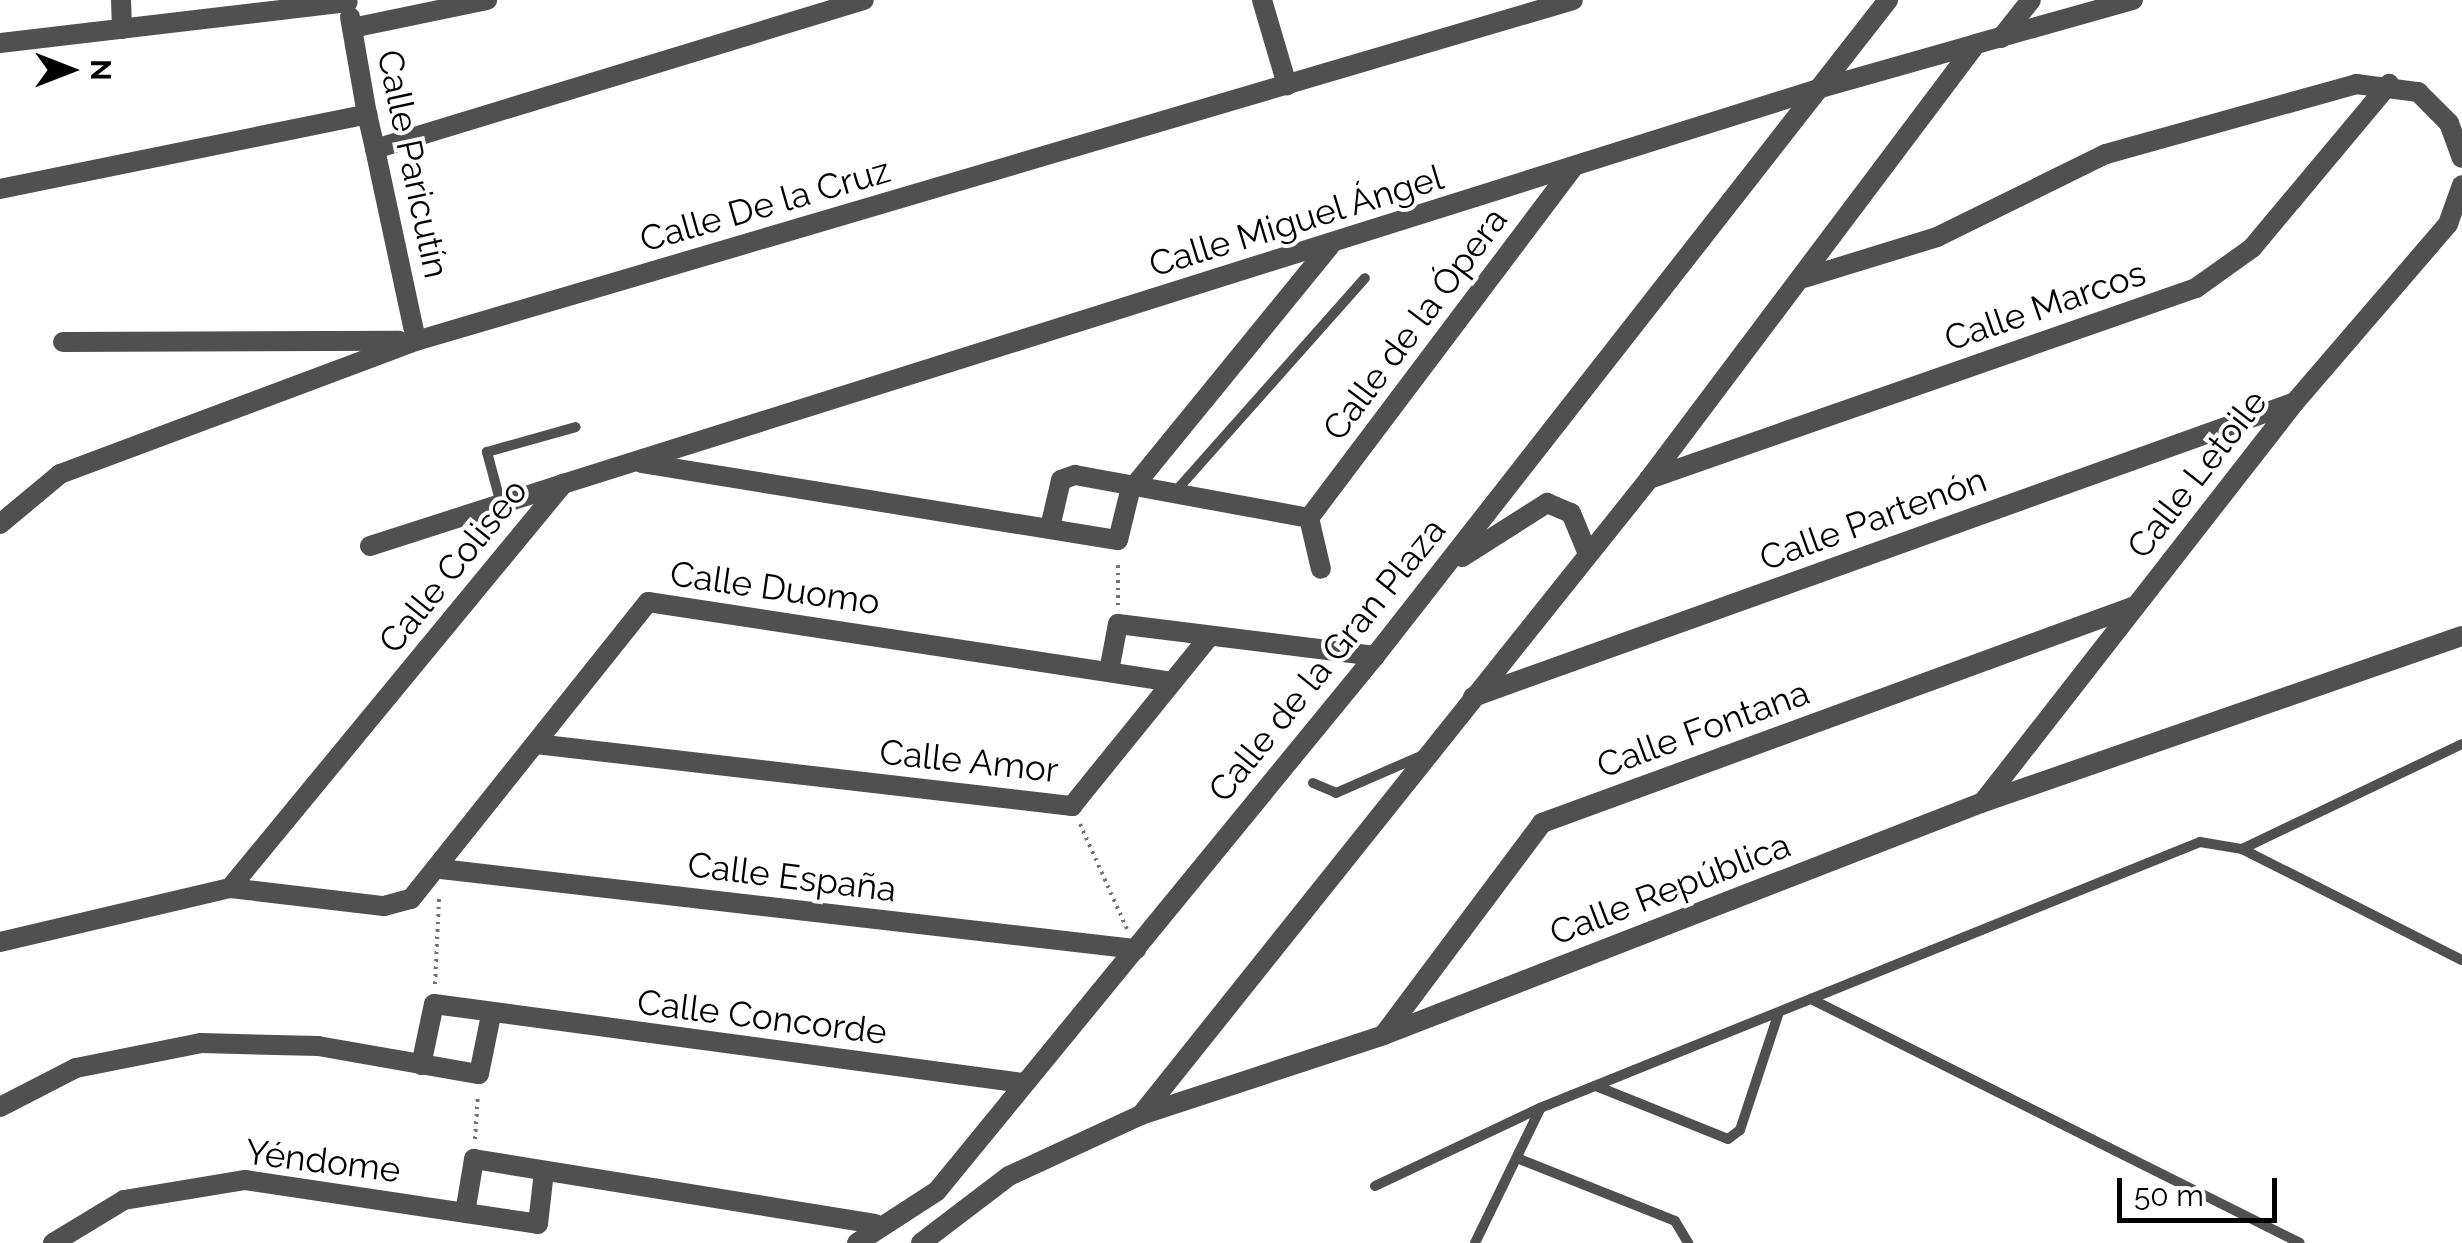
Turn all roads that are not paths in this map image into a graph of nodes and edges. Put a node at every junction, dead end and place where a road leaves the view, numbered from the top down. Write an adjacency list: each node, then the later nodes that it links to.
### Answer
1 (121, 0): 11 (street)
2 (487, 0): 10 (street)
3 (864, 0): 19 (street)
4 (1262, 0): 16 (street)
5 (1573, 0): 16 (street, Calle De la Cruz)
6 (1888, 0): 17 (street, Calle de la Gran Plaza)
7 (2030, 0): 12 (street)
8 (2133, 0): 12 (street, Calle Miguel Ángel)
9 (348, 1): 10 (street, Calle Paricutín); 11 (street)
10 (352, 28): 18 (street, Calle Paricutín)
11 (122, 29): 13 (street)
12 (2000, 38): 14 (street, Calle Miguel Ángel)
13 (0, 43)
14 (1976, 44): 17 (street, Calle Miguel Ángel); 26 (street)
15 (2389, 84): 20 (street); 26 (street); 32 (street, Calle Marcos)
16 (1287, 85): 27 (street, Calle De la Cruz)
17 (1821, 88): 21 (street, Calle Miguel Ángel); 43 (street, Calle de la Gran Plaza)
18 (367, 114): 19 (street, Calle Paricutín); 23 (street)
19 (375, 149): 27 (street, Calle Paricutín)
20 (2462, 158)
21 (1572, 169): 24 (street, Calle Miguel Ángel); 37 (street, Calle de la Ópera)
22 (2462, 186): 29 (street, Calle Letoile)
23 (0, 189)
24 (1331, 244): 31 (street, Calle Miguel Ángel); 34 (street)
25 (1365, 278): 35 (lane)
26 (1804, 278): 32 (street)
27 (416, 341): 28 (street); 39 (street, Calle De la Cruz)
28 (64, 342)
29 (2295, 402): 44 (street, Calle Letoile); 50 (street, Calle Partenón)
30 (576, 427): 36 (lane)
31 (636, 462): 33 (street, Calle Coliseo); 38 (street, Calle Coliseo)
32 (1649, 479): 41 (street)
33 (562, 484): 36 (street); 58 (street, Calle Coliseo)
34 (1130, 491): 35 (street); 38 (street); 38 (street, Calle Coliseo)
35 (1171, 497): 37 (street)
36 (501, 504): 40 (street)
37 (1309, 518): 42 (street)
38 (1051, 523)
39 (0, 524)
40 (370, 546)
41 (1588, 554): 43 (street); 50 (street)
42 (1321, 569)
43 (1443, 569): 47 (street, Calle de la Gran Plaza)
44 (2135, 606): 55 (street, Calle Letoile); 65 (street, Calle Fontana)
45 (2462, 636): 55 (street, Calle República)
46 (1208, 637): 47 (street); 48 (street); 49 (street, Calle Amor)
47 (1375, 656): 60 (street, Calle de la Gran Plaza)
48 (1110, 670): 49 (street, Calle Duomo); 51 (street, Calle Duomo)
49 (1172, 682): 51 (street, Calle Amor)
50 (1473, 698): 53 (street)
51 (536, 744): 57 (street, Calle Duomo)
52 (2462, 744): 56 (lane)
53 (1429, 752): 54 (lane); 71 (street)
54 (1313, 783)
55 (1982, 804): 65 (street, Calle República)
56 (2242, 850): 61 (lane); 62 (lane)
57 (441, 868): 58 (street, Calle Duomo); 60 (street, Calle España)
58 (230, 888): 59 (street)
59 (0, 942)
60 (1136, 950): 67 (street, Calle de la Gran Plaza)
61 (2462, 960)
62 (1811, 999): 63 (lane); 82 (lane)
63 (1779, 1012): 68 (lane); 68 (lane)
64 (492, 1015): 66 (street); 66 (street); 67 (street, Calle Concorde)
65 (1384, 1035): 71 (street, Calle República)
66 (421, 1065): 69 (street)
67 (1024, 1083): 76 (street, Calle de la Gran Plaza)
68 (1596, 1086): 70 (lane)
69 (0, 1106)
70 (1540, 1108): 72 (lane); 74 (lane)
71 (1141, 1115): 79 (street, Calle República)
72 (1517, 1158): 80 (lane); 81 (lane)
73 (544, 1171): 75 (street); 75 (street, Yéndome); 76 (street)
74 (1375, 1186)
75 (465, 1213): 77 (street, Yéndome)
76 (875, 1224): 78 (street, Calle de la Gran Plaza)
77 (53, 1243)
78 (856, 1243)
79 (921, 1243)
80 (1475, 1243)
81 (1688, 1243)
82 (2300, 1243)

